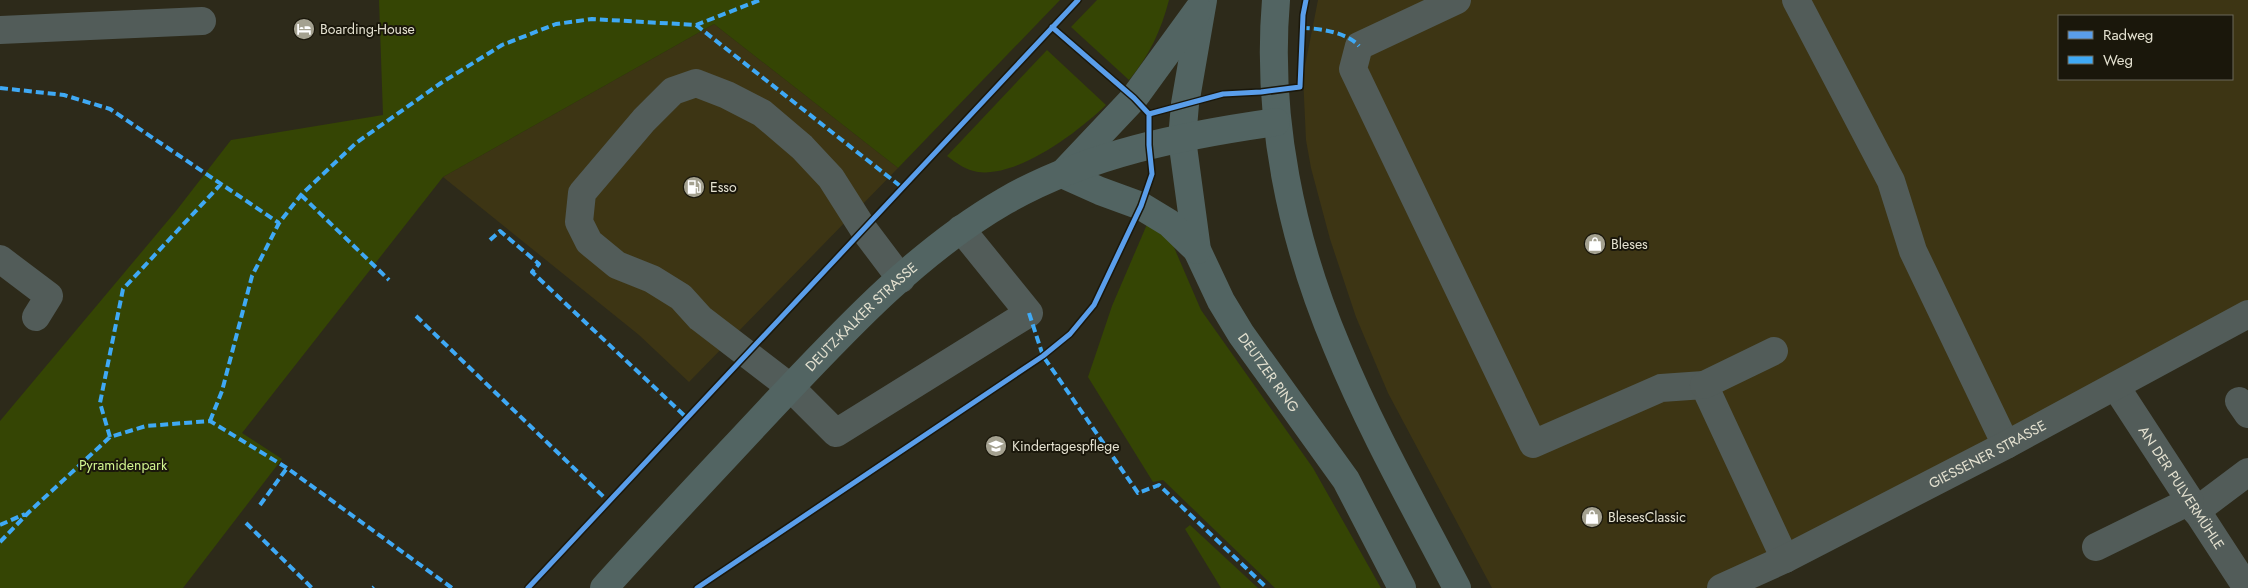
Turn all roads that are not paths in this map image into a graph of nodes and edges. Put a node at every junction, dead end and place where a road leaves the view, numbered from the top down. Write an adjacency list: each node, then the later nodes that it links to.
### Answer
1 (1276, 0): 7 (main road)
2 (1457, 0): 17 (street)
3 (1796, 0): 20 (street)
4 (1202, 3): 8 (main road, DEUTZER RING); 9 (main road)
5 (202, 21): 6 (street)
6 (0, 30)
7 (1276, 122): 8 (main road, DEUTZ-KALKER STRASSE); 27 (main road)
8 (1182, 138): 9 (main road, DEUTZ-KALKER STRASSE); 11 (main road, DEUTZER RING)
9 (1062, 174): 10 (main road, DEUTZ-KALKER STRASSE); 11 (main road)
10 (961, 229): 13 (main road, DEUTZ-KALKER STRASSE); 19 (street)
11 (1197, 250): 26 (main road, DEUTZER RING)
12 (0, 259): 15 (street)
13 (901, 279): 19 (main road, DEUTZ-KALKER STRASSE); 19 (street)
14 (2248, 314): 18 (street, GIESSENER STRASSE)
15 (36, 317)
16 (1774, 351): 17 (street)
17 (1704, 385): 24 (street)
18 (2116, 387): 20 (street, GIESSENER STRASSE); 22 (street, AN DER PULVERMÜHLE)
19 (790, 388): 25 (main road, DEUTZ-KALKER STRASSE)
20 (2006, 445): 24 (street, GIESSENER STRASSE)
21 (2248, 472): 22 (street)
22 (2193, 506): 23 (street); 29 (street, AN DER PULVERMÜHLE)
23 (2096, 547)
24 (1785, 559): 28 (street, GIESSENER STRASSE)
25 (604, 588)
26 (1402, 588)
27 (1457, 588)
28 (1721, 588)
29 (2247, 588)

